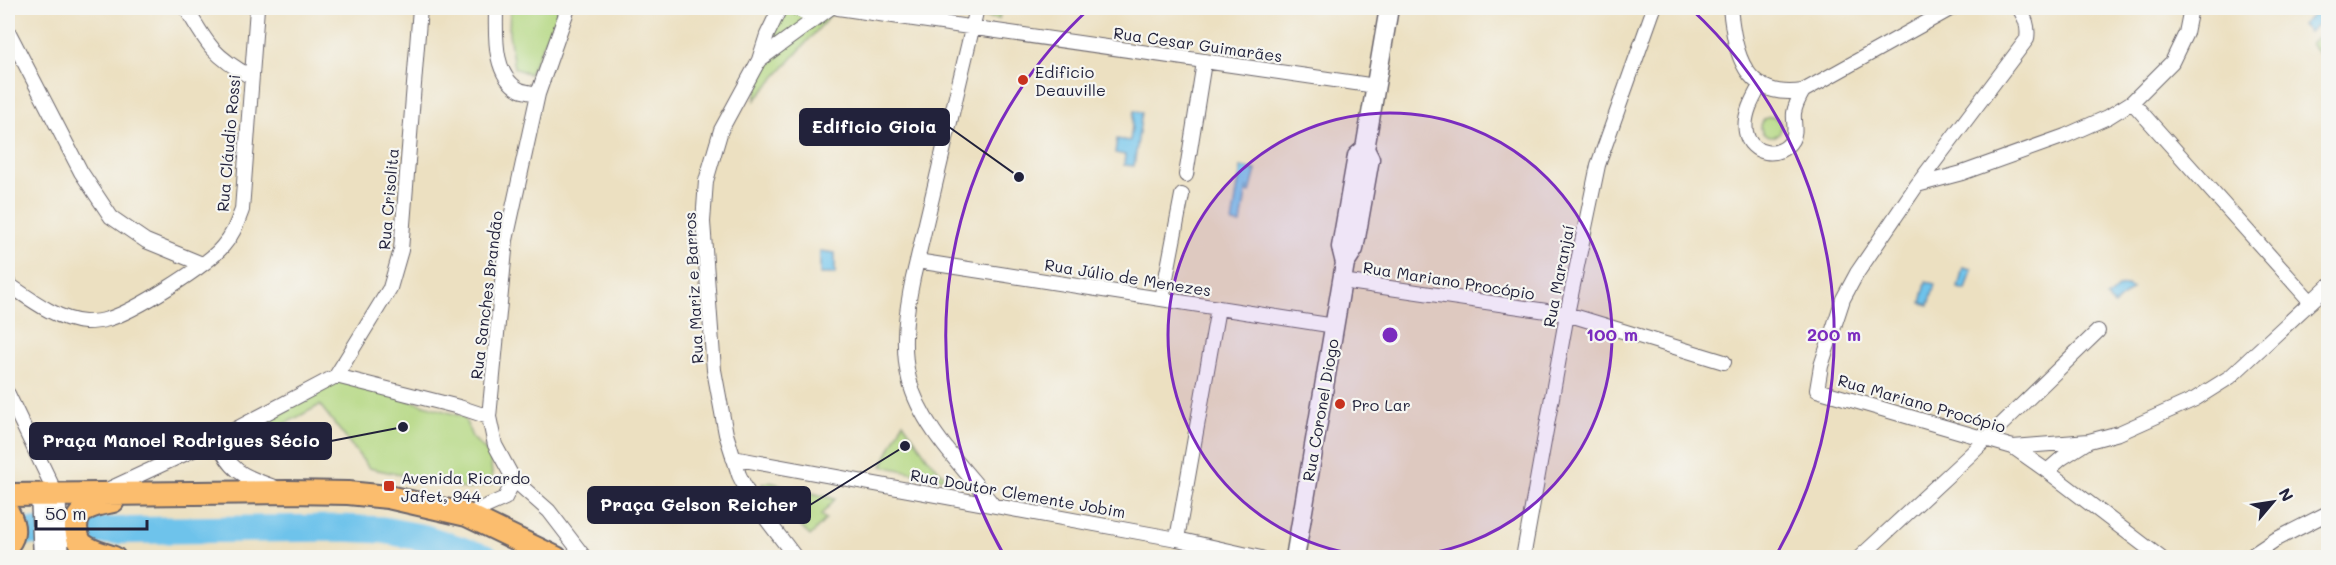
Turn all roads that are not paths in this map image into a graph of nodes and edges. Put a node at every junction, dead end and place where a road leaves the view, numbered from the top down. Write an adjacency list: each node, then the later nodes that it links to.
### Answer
1 (186, 8): 22 (street)
2 (257, 8): 22 (street, Rua Cláudio Rossi)
3 (420, 8): 43 (street, Rua Crisolita)
4 (496, 8): 26 (street)
5 (568, 8): 26 (street, Rua Sanches Brandão)
6 (780, 8): 20 (street)
7 (795, 8): 17 (street)
8 (830, 8): 17 (street, Rua Mariz e Barros)
9 (838, 8): 18 (street, Rua Cesar Guimarães)
10 (977, 8): 18 (street)
11 (1389, 8): 24 (street, Rua Coronel Diogo)
12 (1654, 8): 39 (street, Rua Maranjaí)
13 (1730, 8): 23 (street)
14 (1952, 8): 25 (street)
15 (2019, 8): 29 (street)
16 (2191, 8): 27 (street)
17 (816, 17): 20 (street, Rua Mariz e Barros)
18 (972, 27): 21 (street, Rua Cesar Guimarães); 31 (street)
19 (8, 31): 32 (street)
20 (759, 60): 50 (street, Rua Mariz e Barros)
21 (1204, 62): 24 (street, Rua Cesar Guimarães); 28 (street)
22 (251, 77): 32 (street, Rua Cláudio Rossi)
23 (1761, 84): 25 (street); 25 (street)
24 (1376, 86): 33 (street, Rua Coronel Diogo)
25 (1803, 91)
26 (538, 94): 45 (street, Rua Sanches Brandão)
27 (2132, 102): 29 (street); 37 (street)
28 (1186, 176)
29 (1917, 185): 46 (street, Rua Mariano Procópio)
30 (1182, 195): 36 (street)
31 (917, 261): 36 (street, Rua Júlio de Menezes); 57 (street)
32 (202, 264): 34 (street, Rua Cláudio Rossi)
33 (1344, 272): 39 (street, Rua Mariano Procópio); 40 (street, Rua Coronel Diogo)
34 (8, 284)
35 (2328, 286): 37 (street)
36 (1162, 299): 38 (street, Rua Júlio de Menezes)
37 (2311, 302): 48 (street)
38 (1218, 308): 40 (street, Rua Júlio de Menezes); 61 (street)
39 (1567, 314): 42 (street, Rua Mariano Procópio); 70 (street, Rua Maranjaí)
40 (1335, 326): 69 (street, Rua Coronel Diogo)
41 (2098, 331): 46 (street)
42 (1724, 362)
43 (336, 376): 45 (street); 47 (street)
44 (8, 394): 55 (street)
45 (489, 417): 52 (street, Rua Sanches Brandão)
46 (1987, 438): 49 (street, Rua Mariano Procópio); 71 (street)
47 (218, 439): 53 (street); 56 (street)
48 (2089, 441): 49 (street); 51 (street)
49 (2013, 447): 51 (street, Rua Mariano Procópio)
50 (734, 458): 57 (street, Rua Doutor Clemente Jobim); 67 (street, Rua Mariz e Barros)
51 (2047, 471): 72 (street, Rua Mariano Procópio)
52 (514, 480): 60 (street); 66 (street, Rua Sanches Brandão)
53 (288, 492): 56 (main road); 60 (main road)
54 (8, 495): 55 (main road)
55 (48, 496): 56 (main road); 64 (street)
56 (96, 500): 63 (main road)
57 (993, 505): 61 (street, Rua Doutor Clemente Jobim)
58 (8, 513): 62 (main road)
59 (2328, 513): 73 (street)
60 (467, 515): 65 (main road)
61 (1177, 539): 68 (street, Rua Doutor Clemente Jobim)
62 (8, 544)
63 (104, 554)
64 (55, 557)
65 (556, 558)
66 (585, 558)
67 (796, 558)
68 (1261, 558)
69 (1295, 558)
70 (1523, 558)
71 (1859, 558)
72 (2161, 558)
73 (2248, 558)

